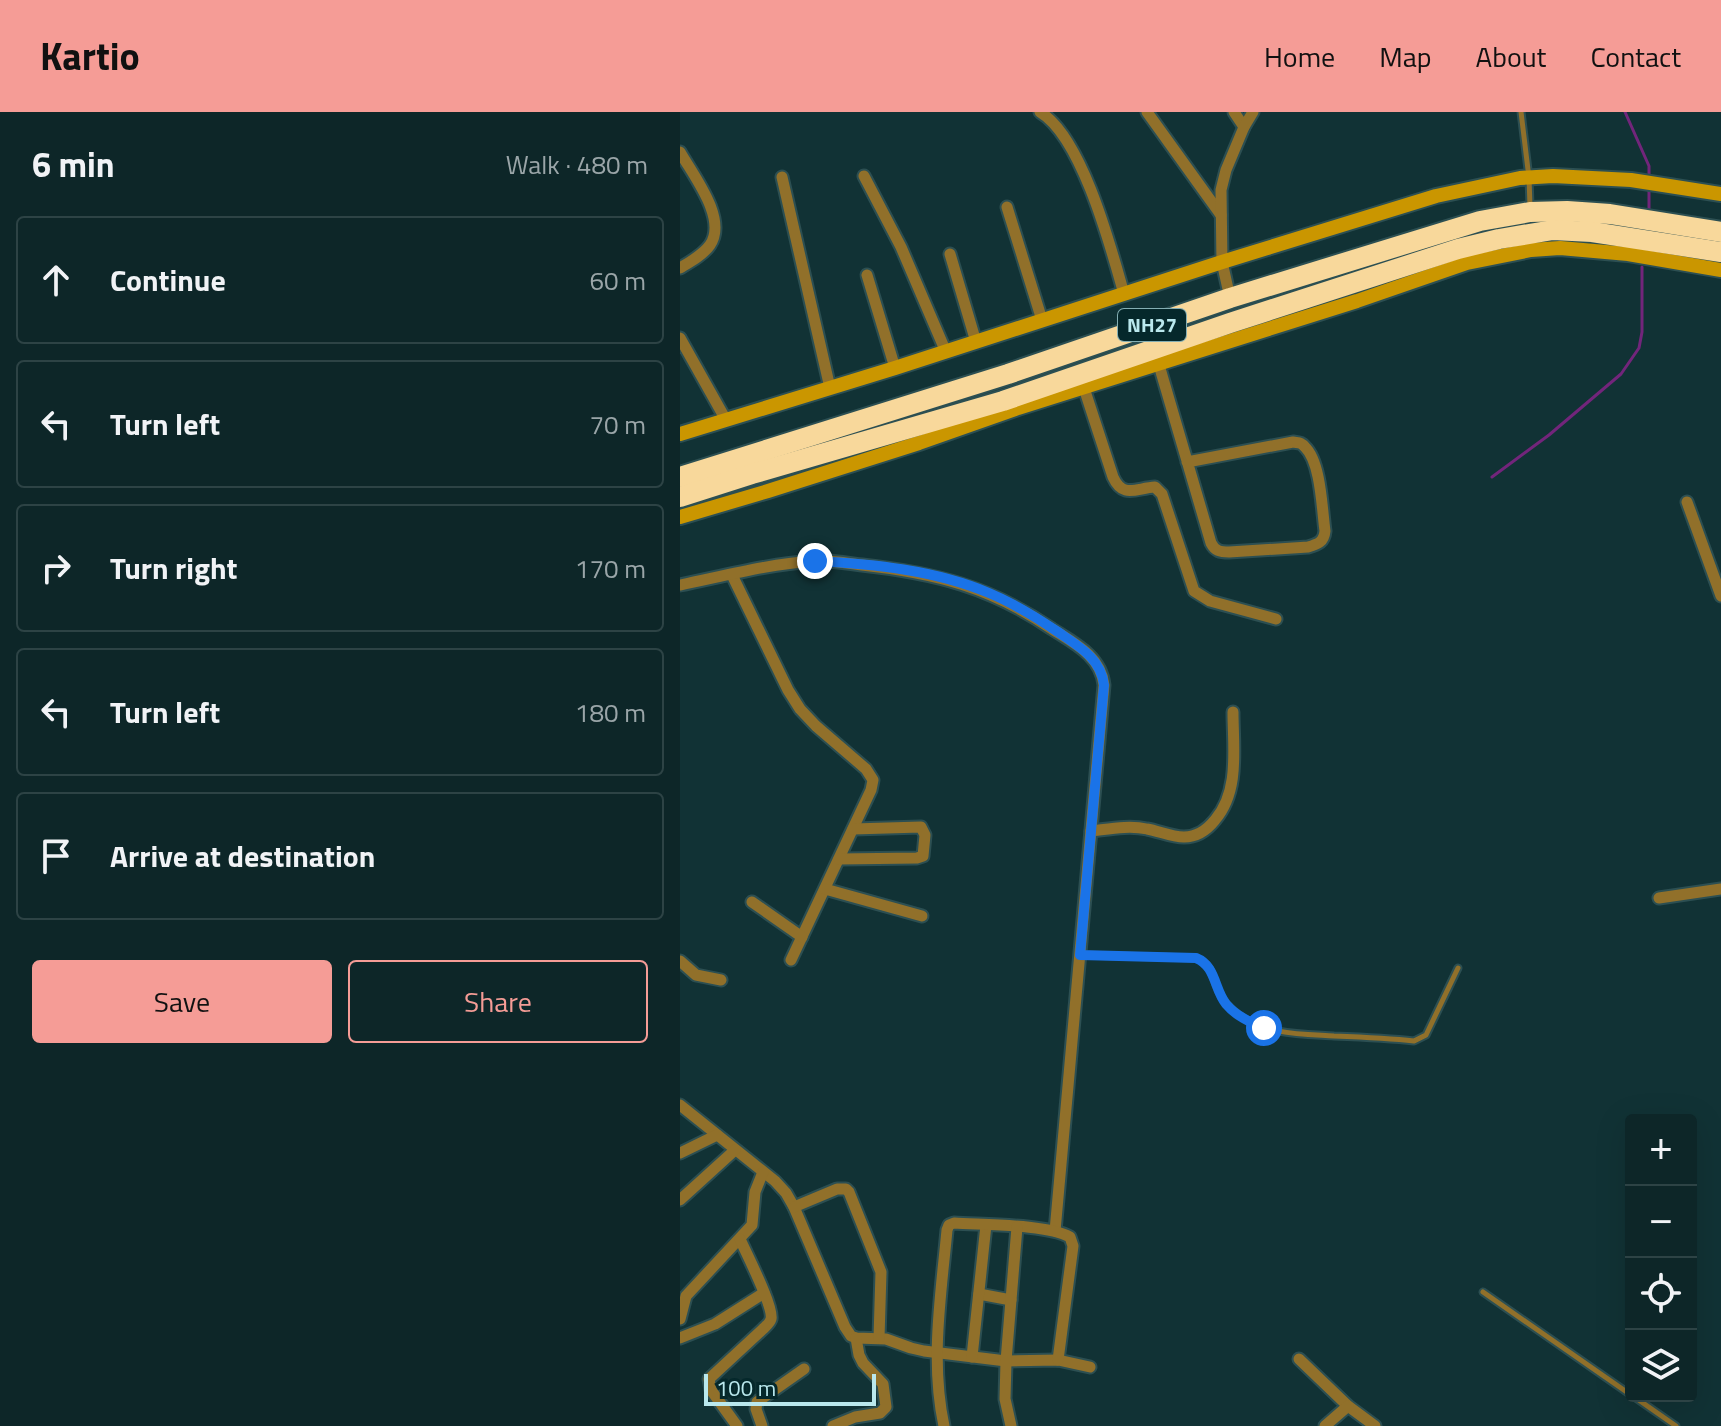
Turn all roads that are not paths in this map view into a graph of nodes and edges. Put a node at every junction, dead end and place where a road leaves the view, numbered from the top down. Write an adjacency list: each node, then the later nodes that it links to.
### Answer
1 (1040, 112): 25 (street)
2 (1147, 112): 14 (street)
3 (1234, 112): 6 (street)
4 (1253, 112): 6 (street)
5 (1521, 112): 10 (lane)
6 (1244, 127): 14 (street)
7 (680, 152): 22 (street)
8 (864, 176): 30 (street)
9 (782, 177): 33 (street)
10 (1529, 178): 11 (street); 13 (lane); 21 (street)
11 (1721, 194)
12 (1007, 207): 27 (street)
13 (1530, 212): 16 (highway, NH27); 18 (highway, NH27)
14 (1221, 216): 21 (street)
15 (1721, 232): 17 (highway, NH27)
16 (1629, 237): 17 (highway, NH27); 18 (highway, NH27)
17 (1666, 243): 19 (highway, NH27); 23 (street)
18 (1457, 248): 26 (highway, NH27); 31 (street); 39 (highway, NH27)
19 (1721, 252)
20 (950, 254): 29 (street)
21 (1222, 262): 25 (street); 26 (street)
22 (680, 268)
23 (1721, 270)
24 (867, 275): 32 (street)
25 (1124, 294): 27 (street)
26 (1230, 298): 38 (highway, NH27)
27 (1042, 320): 29 (street)
28 (680, 338): 35 (street)
29 (976, 342): 30 (street)
30 (946, 352): 32 (street)
31 (1159, 365): 34 (street); 37 (street)
32 (895, 368): 33 (street)
33 (830, 388): 35 (street)
34 (1084, 388): 41 (street); 47 (street)
35 (726, 420): 36 (street)
36 (680, 434)
37 (1187, 462): 37 (street)
38 (680, 477)
39 (680, 497)
40 (1687, 502): 43 (street)
41 (680, 517)
42 (1721, 560): 43 (street)
43 (1709, 567): 46 (street)
44 (732, 575): 45 (street); 49 (street); 50 (street)
45 (680, 585)
46 (1721, 596)
47 (1276, 619)
48 (1233, 712): 50 (street)
49 (853, 829): 51 (street); 51 (street)
50 (1091, 831): 58 (street)
51 (839, 859): 52 (street)
52 (825, 889): 56 (street); 57 (street)
53 (1721, 889): 54 (street)
54 (1659, 898)
55 (752, 902): 57 (street)
56 (922, 916)
57 (802, 937): 59 (street)
58 (1080, 955): 61 (lane); 72 (street)
59 (791, 960)
60 (683, 968): 62 (street)
61 (1458, 968)
62 (721, 980)
63 (680, 1105): 64 (street)
64 (717, 1135): 65 (street); 66 (street)
65 (735, 1150): 67 (street); 68 (street)
66 (680, 1153)
67 (763, 1172): 69 (street); 73 (street)
68 (680, 1200)
69 (794, 1207): 80 (street); 81 (street)
70 (986, 1225): 71 (street); 76 (street); 82 (street)
71 (1017, 1227): 72 (street); 77 (street)
72 (1055, 1231): 85 (street)
73 (740, 1239): 75 (street); 78 (street)
74 (1483, 1292): 89 (lane)
75 (764, 1293): 79 (street); 92 (street)
76 (979, 1294): 77 (street); 83 (street)
77 (1011, 1300): 86 (street)
78 (680, 1319)
79 (680, 1338)
80 (856, 1338): 81 (street); 94 (street)
81 (882, 1338): 82 (street)
82 (936, 1352): 83 (street); 95 (street)
83 (972, 1357): 86 (street)
84 (1299, 1359): 91 (street)
85 (1058, 1360): 86 (street); 87 (street)
86 (1006, 1361): 96 (street)
87 (1090, 1367)
88 (804, 1369): 93 (street)
89 (1625, 1391)
90 (1641, 1402): 99 (lane)
91 (1348, 1406): 97 (street); 98 (street)
92 (737, 1426)
93 (762, 1426)
94 (833, 1426)
95 (944, 1426)
96 (1011, 1426)
97 (1325, 1426)
98 (1375, 1426)
99 (1676, 1426)

